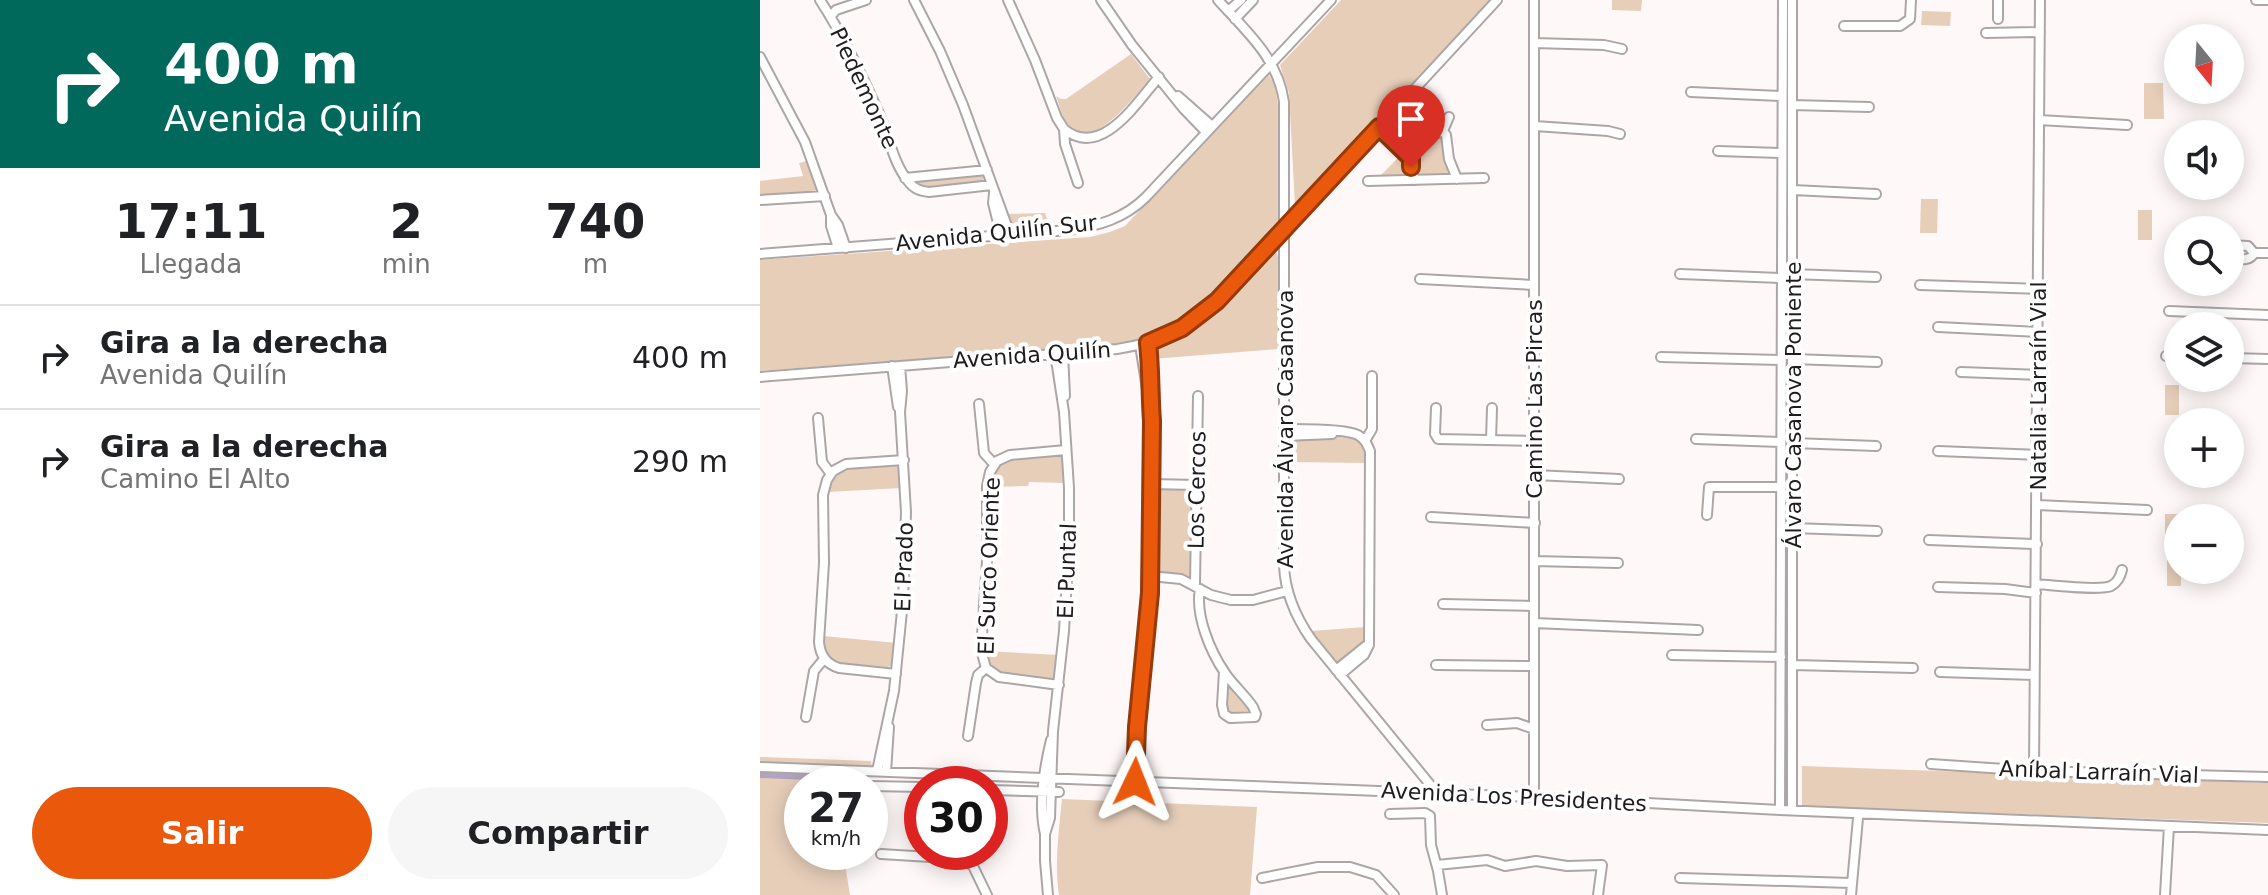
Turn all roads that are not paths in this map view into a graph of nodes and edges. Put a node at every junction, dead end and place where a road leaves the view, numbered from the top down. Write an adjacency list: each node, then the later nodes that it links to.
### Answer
1 (820, 0): 20 (street, Piedemonte)
2 (831, 0): 20 (street)
3 (866, 0): 20 (street)
4 (914, 0): 51 (street)
5 (1008, 0): 40 (street)
6 (1101, 0): 30 (street)
7 (1218, 0): 21 (street)
8 (1241, 0): 21 (street)
9 (1253, 0): 21 (street)
10 (1331, 0): 29 (street, Avenida Quilín Sur)
11 (1497, 0): 39 (street, Avenida Quilín)
12 (1534, 0): 26 (street, Camino Las Pircas)
13 (1783, 0): 32 (street, Álvaro Casanova Poniente)
14 (1792, 0): 33 (street, Álvaro Casanova Poniente)
15 (1911, 0): 23 (street)
16 (1998, 0): 22 (street)
17 (2040, 0): 24 (street, Natalia Larraín Vial)
18 (2256, 0): 19 (street)
19 (2268, 0)
20 (834, 13): 52 (street, Piedemonte)
21 (1232, 15): 29 (street)
22 (1998, 19)
23 (1844, 26)
24 (2040, 32): 25 (street); 36 (street, Natalia Larraín Vial)
25 (1986, 33)
26 (1534, 43): 27 (street); 38 (street, Camino Las Pircas)
27 (1622, 49)
28 (760, 57): 61 (street)
29 (1272, 63): 41 (street, Avenida Quilín Sur); 63 (street, Avenida Álvaro Casanova)
30 (1159, 77): 41 (street); 44 (street)
31 (1691, 92): 32 (street)
32 (1782, 96): 47 (street, Álvaro Casanova Poniente)
33 (1792, 105): 34 (street); 50 (street, Álvaro Casanova Poniente)
34 (1869, 107)
35 (1449, 117): 42 (street)
36 (2039, 120): 37 (street); 78 (street, Natalia Larraín Vial)
37 (2127, 125)
38 (1535, 126): 43 (street); 76 (street, Camino Las Pircas)
39 (1379, 127): 48 (street); 63 (street, Avenida Quilín)
40 (1064, 129): 44 (street); 45 (street)
41 (1209, 129): 64 (street, Avenida Quilín Sur)
42 (1443, 131): 48 (street); 54 (street)
43 (1620, 134)
44 (1076, 137): 45 (street)
45 (1067, 151): 57 (street)
46 (1718, 151): 47 (street)
47 (1782, 153): 49 (street, Álvaro Casanova Poniente)
48 (1411, 158): 55 (street)
49 (1782, 165): 50 (street); 74 (street, Álvaro Casanova Poniente)
50 (1792, 165): 59 (street, Álvaro Casanova Poniente)
51 (987, 170): 52 (street); 58 (street)
52 (905, 178): 58 (street)
53 (1484, 178): 54 (street)
54 (1457, 179): 55 (street)
55 (1415, 180): 56 (street)
56 (1368, 181)
57 (1078, 183)
58 (993, 189): 64 (street)
59 (1793, 190): 60 (street); 72 (street, Álvaro Casanova Poniente)
60 (1876, 194)
61 (825, 196): 62 (street); 66 (street)
62 (760, 200)
63 (1285, 227): 83 (street, Avenida Quilín); 103 (street, Avenida Álvaro Casanova)
64 (1006, 234): 66 (street, Avenida Quilín Sur)
65 (2244, 246): 67 (street)
66 (842, 248): 69 (street, Avenida Quilín Sur)
67 (2254, 253): 68 (street); 70 (street)
68 (2268, 253)
69 (760, 254)
70 (2244, 259)
71 (1680, 274): 74 (street)
72 (1792, 274): 73 (street); 87 (street, Álvaro Casanova Poniente)
73 (1876, 277)
74 (1782, 278): 89 (street, Álvaro Casanova Poniente)
75 (1420, 279): 76 (street)
76 (1534, 285): 107 (street, Camino Las Pircas)
77 (1920, 285): 78 (street)
78 (2038, 289): 82 (street, Natalia Larraín Vial)
79 (2169, 311): 80 (street)
80 (2268, 315)
81 (1938, 327): 82 (street)
82 (2038, 332): 93 (street, Natalia Larraín Vial)
83 (1144, 344): 84 (street, Avenida Quilín); 119 (street)
84 (1059, 353): 91 (street, Avenida Quilín); 111 (street, El Puntal)
85 (1661, 357): 89 (street)
86 (2244, 358): 88 (street)
87 (1793, 359): 90 (street); 98 (street, Álvaro Casanova Poniente)
88 (2268, 359)
89 (1781, 360): 97 (street, Álvaro Casanova Poniente)
90 (1877, 362)
91 (896, 366): 95 (street, Avenida Quilín); 114 (street, El Prado)
92 (1961, 372): 93 (street)
93 (2038, 375): 113 (street, Natalia Larraín Vial)
94 (1372, 376): 106 (street)
95 (760, 377)
96 (1198, 396): 120 (street, Los Cercos)
97 (1781, 403): 98 (street); 108 (street, Álvaro Casanova Poniente)
98 (1793, 403): 109 (street, Álvaro Casanova Poniente)
99 (979, 404): 115 (street)
100 (1436, 408): 105 (street)
101 (1492, 408): 105 (street)
102 (818, 418): 116 (street)
103 (1284, 432): 106 (street); 138 (street, Avenida Álvaro Casanova)
104 (1696, 439): 108 (street)
105 (1491, 440): 107 (street)
106 (1365, 441): 153 (street)
107 (1534, 441): 117 (street, Camino Las Pircas)
108 (1781, 442): 121 (street, Álvaro Casanova Poniente)
109 (1793, 443): 110 (street); 127 (street, Álvaro Casanova Poniente)
110 (1876, 446)
111 (1066, 450): 115 (street); 156 (street, El Puntal)
112 (1938, 451): 113 (street)
113 (2038, 455): 122 (street, Natalia Larraín Vial)
114 (904, 460): 116 (street); 154 (street, El Prado)
115 (994, 464): 149 (street, El Surco Oriente)
116 (831, 474): 145 (street)
117 (1535, 475): 118 (street); 126 (street, Camino Las Pircas)
118 (1619, 479)
119 (1151, 484): 120 (street); 134 (street)
120 (1197, 485): 135 (street, Los Cercos)
121 (1781, 487): 124 (street); 144 (street, Álvaro Casanova Poniente)
122 (2037, 505): 123 (street); 130 (street, Natalia Larraín Vial)
123 (2147, 510)
124 (1707, 515)
125 (1431, 517): 126 (street)
126 (1535, 523): 131 (street, Camino Las Pircas)
127 (1793, 528): 128 (street); 147 (street, Álvaro Casanova Poniente)
128 (1877, 531)
129 (1929, 540): 130 (street)
130 (2037, 544): 137 (street, Natalia Larraín Vial)
131 (1534, 561): 132 (street); 140 (street, Camino Las Pircas)
132 (1618, 563)
133 (2122, 570): 137 (street)
134 (1150, 576): 135 (street); 171 (street)
135 (1197, 587): 138 (street); 151 (street, Los Cercos)
136 (1938, 587): 137 (street)
137 (2037, 588): 155 (street, Natalia Larraín Vial)
138 (1287, 591): 153 (street, Avenida Álvaro Casanova)
139 (1443, 604): 140 (street)
140 (1534, 606): 141 (street, Camino Las Pircas)
141 (1534, 623): 142 (street); 148 (street, Camino Las Pircas)
142 (1698, 630)
143 (1672, 655): 144 (street)
144 (1781, 657): 157 (street, Álvaro Casanova Poniente)
145 (824, 659): 154 (street); 159 (street)
146 (1436, 665): 148 (street)
147 (1793, 665): 150 (street); 158 (street, Álvaro Casanova Poniente)
148 (1534, 666): 161 (street, Camino Las Pircas)
149 (986, 668): 156 (street); 162 (street)
150 (1913, 668)
151 (1224, 672): 151 (street, Los Cercos)
152 (1940, 672): 155 (street)
153 (1338, 673): 174 (street, Avenida Álvaro Casanova)
154 (896, 674): 164 (street, El Prado)
155 (2034, 675): 167 (street, Natalia Larraín Vial)
156 (1059, 685): 170 (street, El Puntal)
157 (1781, 690): 158 (street); 176 (street, Álvaro Casanova Poniente)
158 (1793, 690): 177 (street, Álvaro Casanova Poniente)
159 (806, 717)
160 (1487, 725): 161 (street)
161 (1534, 729): 175 (street, Camino Las Pircas)
162 (968, 736)
163 (1931, 764): 167 (street, Aníbal Larraín Vial)
164 (883, 766)
165 (760, 767): 166 (street, Avenida Los Presidentes)
166 (784, 768)
167 (2034, 771): 169 (street, Aníbal Larraín Vial)
168 (888, 772): 170 (street, Avenida Los Presidentes)
169 (2268, 777)
170 (1048, 778): 171 (street, Avenida Los Presidentes); 173 (street, El Puntal)
171 (1135, 782): 174 (street, Avenida Los Presidentes)
172 (1008, 791): 173 (street)
173 (1051, 792): 188 (street, El Puntal)
174 (1437, 793): 175 (street, Avenida Los Presidentes)
175 (1534, 797): 176 (street, Avenida Los Presidentes)
176 (1780, 810): 177 (street, Avenida Los Presidentes)
177 (1792, 810): 180 (street, Avenida Los Presidentes)
178 (1390, 814): 183 (street)
179 (1858, 818): 186 (street)
180 (2169, 826): 181 (street, Avenida Los Presidentes); 193 (street)
181 (2268, 830)
182 (888, 854): 187 (street)
183 (1437, 865): 190 (street); 191 (street)
184 (1262, 878): 189 (street)
185 (1680, 878): 186 (street)
186 (1851, 883): 192 (street)
187 (987, 895)
188 (1048, 895)
189 (1394, 895)
190 (1442, 895)
191 (1598, 895)
192 (1851, 895)
193 (2165, 895)

